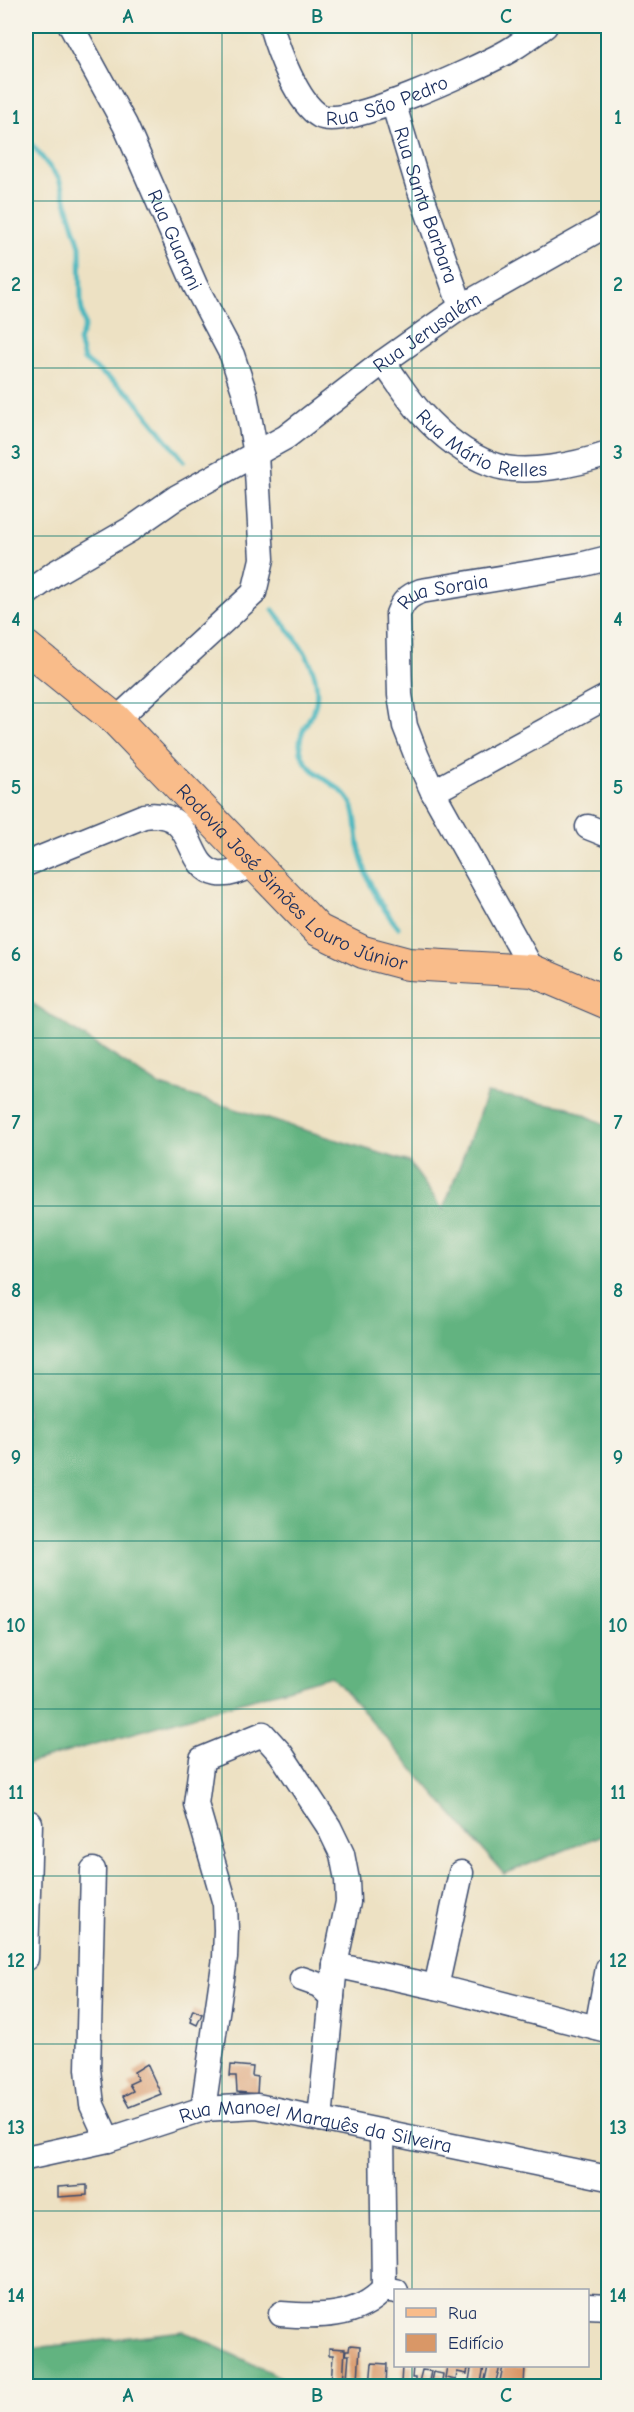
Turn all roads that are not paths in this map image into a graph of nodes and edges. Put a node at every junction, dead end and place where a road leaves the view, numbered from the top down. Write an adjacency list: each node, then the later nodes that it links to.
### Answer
1 (270, 26): 4 (street, Rua São Pedro)
2 (545, 26): 4 (street, Rua São Pedro)
3 (73, 29): 8 (street, Rua Guarani)
4 (393, 102): 6 (street, Rua Santa Barbara)
5 (609, 224): 6 (street, Rua Jerusalém)
6 (461, 307): 7 (street, Rua Jerusalém)
7 (383, 362): 8 (street, Rua Jerusalém); 9 (street, Rua Mário Relles)
8 (256, 454): 11 (street, Rua Jerusalém); 14 (street)
9 (609, 454)
10 (609, 558): 15 (street, Rua Soraia)
11 (26, 594)
12 (26, 647): 14 (main road, Rodovia José Simões Louro Júnior)
13 (609, 696): 15 (street)
14 (116, 720): 17 (main road, Rodovia José Simões Louro Júnior)
15 (433, 792): 18 (street, Rua Soraia)
16 (26, 864): 17 (street)
17 (254, 864): 18 (main road, Rodovia José Simões Louro Júnior)
18 (533, 971): 19 (main road, Rodovia José Simões Louro Júnior)
19 (609, 1003)
20 (30, 1823): 23 (street)
21 (93, 1870): 33 (street)
22 (461, 1873): 27 (street)
23 (26, 1958)
24 (335, 1965): 27 (street); 28 (street); 30 (street)
25 (609, 1968): 29 (street)
26 (302, 1979): 28 (street)
27 (436, 1987): 29 (street)
28 (332, 1997): 31 (street)
29 (603, 2029)
30 (203, 2109): 31 (street, Rua Manoel Marquês da Silveira); 33 (street, Rua Manoel Marquês da Silveira)
31 (320, 2119): 32 (street, Rua Manoel Marquês da Silveira)
32 (382, 2132): 35 (street, Rua Manoel Marquês da Silveira); 36 (street)
33 (108, 2140): 34 (street, Rua Manoel Marquês da Silveira)
34 (26, 2158)
35 (609, 2178)
36 (390, 2290): 39 (street)
37 (589, 2306): 38 (street)
38 (609, 2307)
39 (281, 2314)

